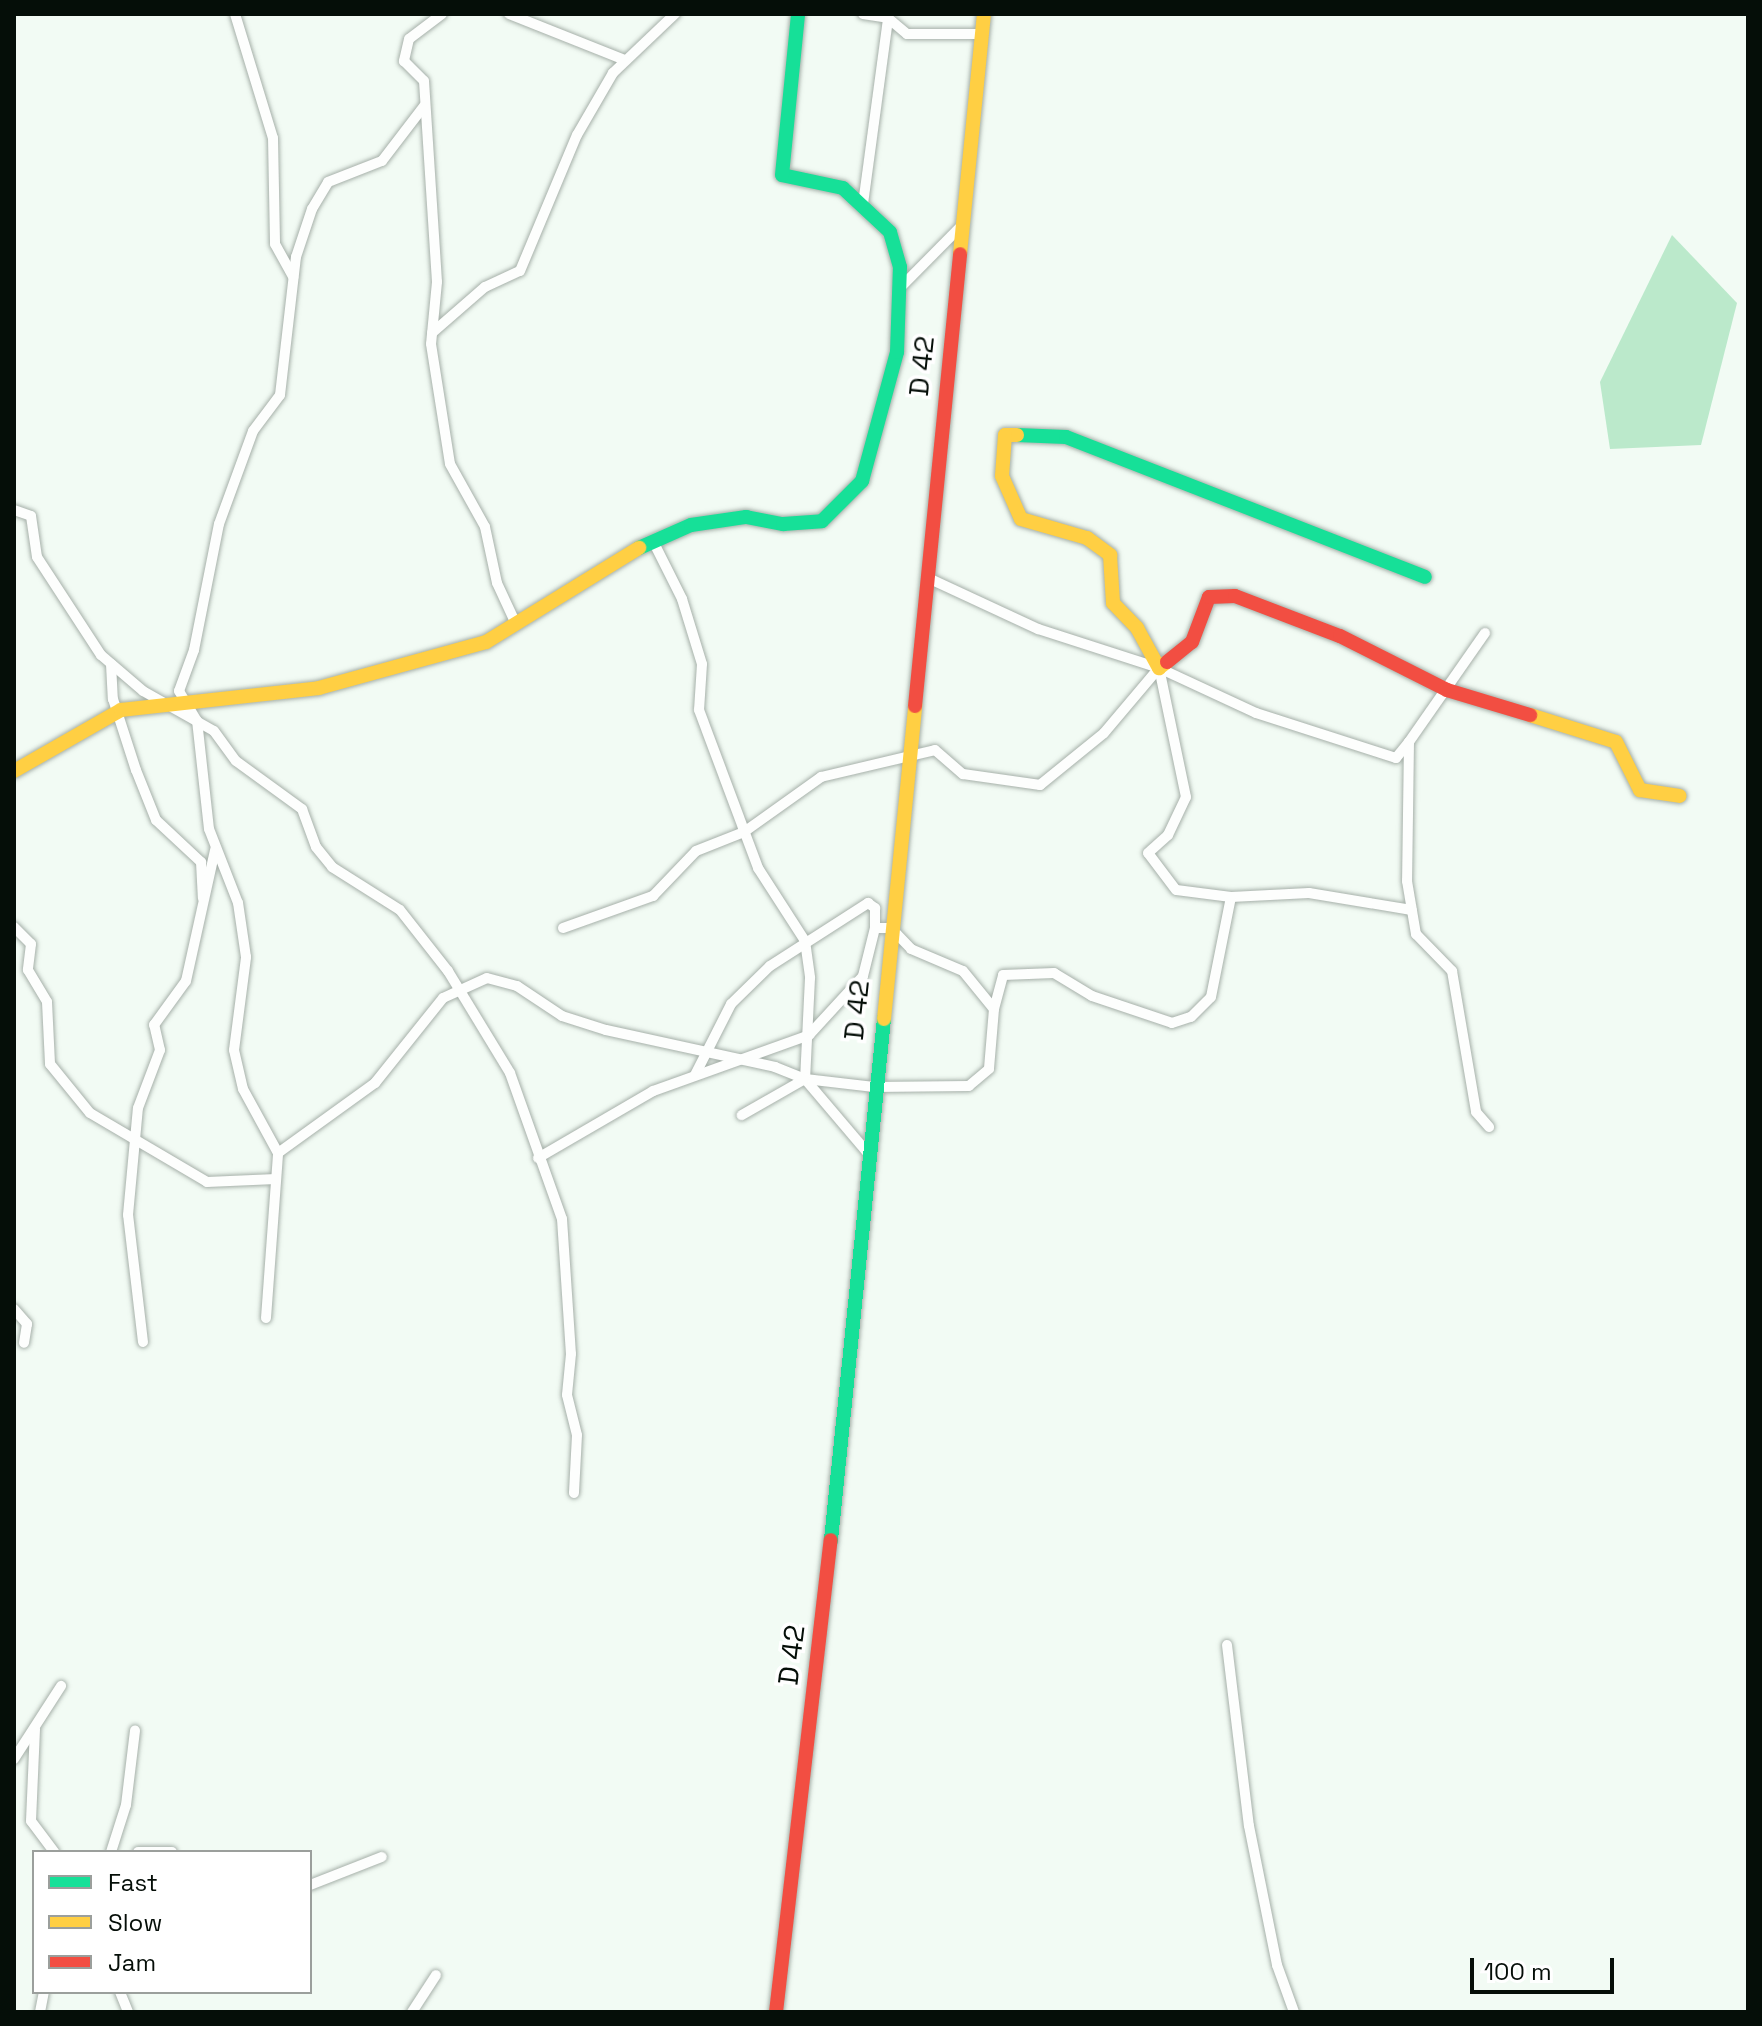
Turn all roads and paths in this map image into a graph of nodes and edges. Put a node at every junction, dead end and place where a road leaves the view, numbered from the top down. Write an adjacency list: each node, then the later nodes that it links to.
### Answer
1 (235, 14): 14 (street)
2 (442, 14): 11 (street)
3 (509, 14): 10 (street)
4 (675, 14): 10 (street)
5 (798, 14): 12 (street)
6 (863, 14): 8 (street)
7 (984, 14): 9 (street, D 42 / D 42)
8 (888, 18): 9 (street); 12 (street)
9 (982, 34): 13 (street, D 42 / D 42)
10 (622, 59): 16 (street)
11 (424, 106): 14 (street); 16 (street)
12 (863, 204): 15 (street)
13 (963, 224): 15 (street); 19 (street, D 42 / D 42)
14 (293, 277): 26 (street)
15 (899, 289): 18 (street)
16 (432, 333): 21 (street)
17 (14, 510): 23 (street)
18 (654, 543): 21 (street); 34 (street)
19 (926, 577): 24 (street); 31 (street, D 42 / D 42)
20 (1425, 577): 24 (street)
21 (516, 624): 26 (street)
22 (1485, 633): 25 (street)
23 (111, 664): 27 (street); 28 (street)
24 (1159, 668): 25 (street); 30 (street); 31 (street); 36 (street)
25 (1447, 690): 30 (street); 33 (street)
26 (187, 701): 27 (street); 29 (street)
27 (162, 702): 28 (street); 29 (street)
28 (121, 710): 32 (street); 37 (street)
29 (197, 721): 35 (street); 44 (street)
30 (1409, 742): 38 (street)
31 (909, 754): 34 (street); 42 (street, D 42 / D 42)
32 (14, 771)
33 (1680, 796)
34 (744, 832): 40 (street); 43 (street)
35 (215, 848): 37 (street); 56 (street)
36 (1231, 897): 38 (street); 45 (street)
37 (204, 907): 54 (street)
38 (1412, 910): 53 (street)
39 (14, 927): 54 (street)
40 (563, 928)
41 (875, 928): 42 (street); 43 (street); 46 (street)
42 (891, 928): 45 (street); 51 (street, D 42 / D 42)
43 (805, 941): 46 (street); 47 (street)
44 (462, 989): 47 (street); 56 (street); 57 (street)
45 (994, 1009): 51 (street)
46 (809, 1035): 48 (street); 50 (street)
47 (702, 1055): 48 (street); 49 (street)
48 (736, 1062): 49 (street); 50 (street)
49 (695, 1075): 57 (street)
50 (805, 1079): 51 (street); 52 (street); 55 (street)
51 (874, 1087): 55 (street, D 42 / D 42)
52 (742, 1115)
53 (1489, 1127)
54 (134, 1143): 58 (street); 61 (street)
55 (867, 1152): 75 (street, D 42 / D 42)
56 (278, 1153): 58 (street)
57 (538, 1158): 63 (street)
58 (276, 1179): 60 (street)
59 (14, 1309): 62 (street)
60 (266, 1318)
61 (143, 1342)
62 (24, 1343)
63 (574, 1493)
64 (1227, 1645): 76 (street)
65 (61, 1686): 66 (street)
66 (35, 1729): 68 (street); 69 (street)
67 (135, 1731): 70 (street)
68 (14, 1759)
69 (53, 1850)
70 (112, 1850)
71 (382, 1857): 72 (street)
72 (312, 1884)
73 (436, 1975): 74 (street)
74 (412, 2012)
75 (776, 2012)
76 (1294, 2012)

